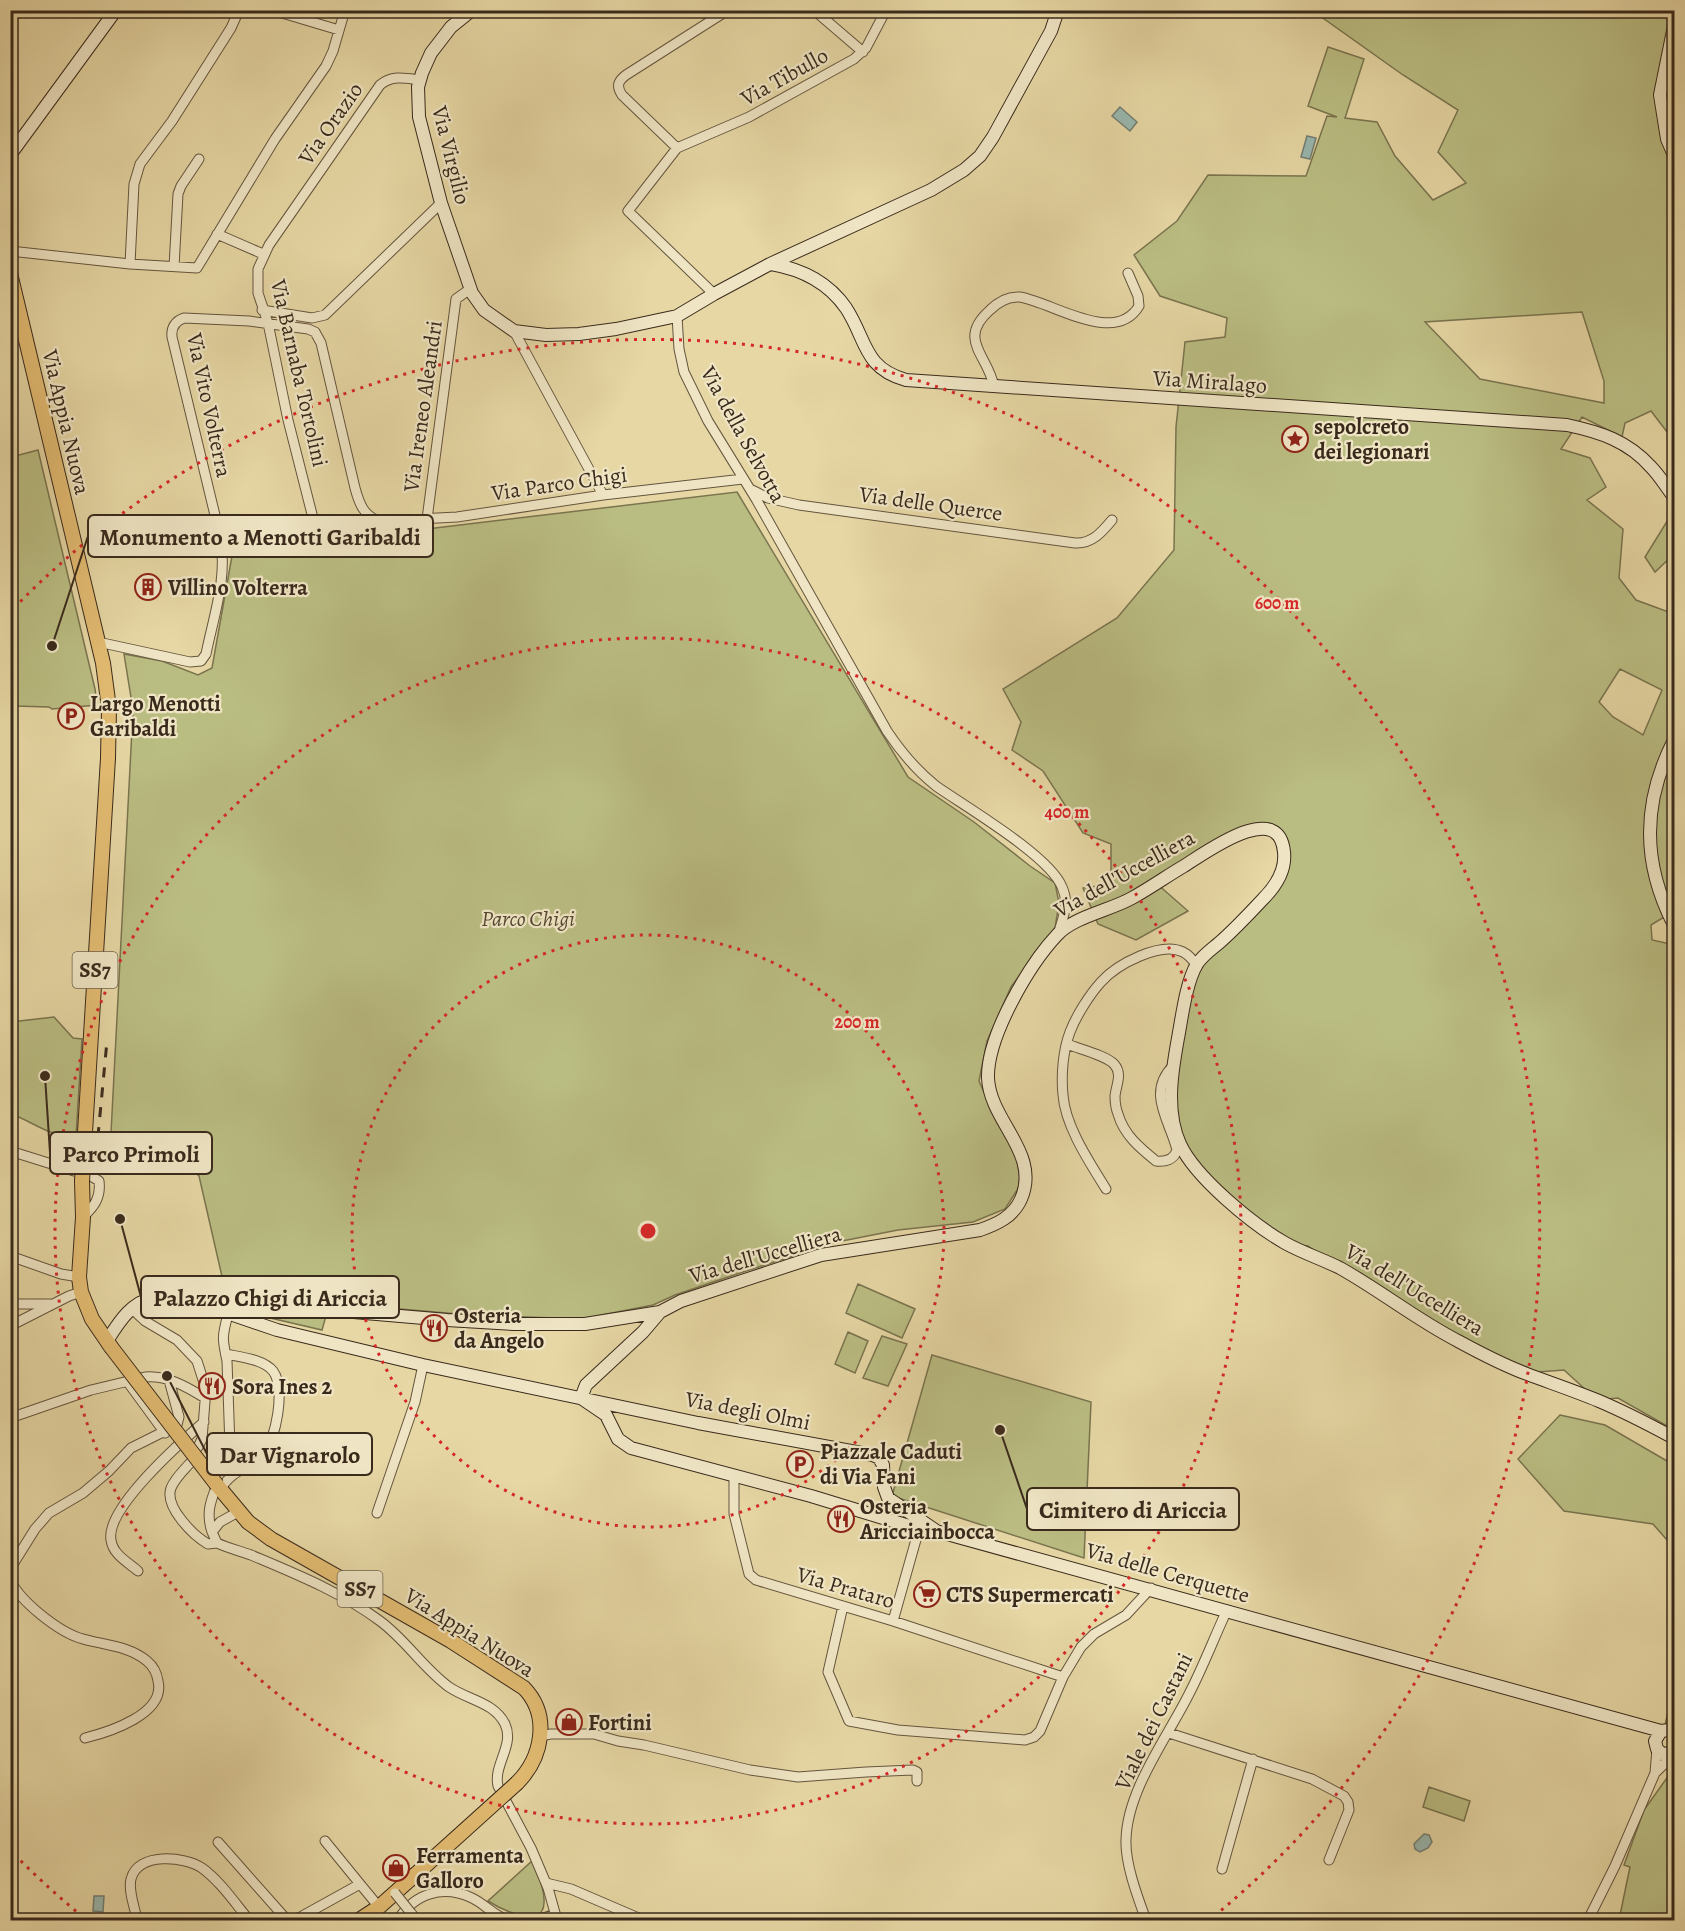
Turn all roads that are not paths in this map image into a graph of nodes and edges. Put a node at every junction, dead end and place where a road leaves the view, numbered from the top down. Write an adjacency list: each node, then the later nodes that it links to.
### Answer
1 (116, 10): 17 (street)
2 (239, 10): 25 (street)
3 (272, 10): 11 (street)
4 (345, 10): 11 (street)
5 (472, 10): 15 (street, Via Virgilio)
6 (729, 10): 16 (street)
7 (814, 10): 13 (street)
8 (886, 10): 13 (street, Via Tibullo)
9 (1058, 10): 26 (street)
10 (1674, 26): 18 (street)
11 (339, 30): 22 (street)
12 (10, 47): 14 (street)
13 (862, 52): 16 (street, Via Tibullo)
14 (10, 53)
15 (419, 80): 20 (street, Via Orazio); 21 (street, Via Virgilio)
16 (677, 148): 31 (street)
17 (11, 154)
18 (1674, 156)
19 (199, 159): 27 (street)
20 (309, 188): 24 (street, Via Barnaba Tortolini)
21 (441, 203): 30 (street, Via Virgilio); 32 (street)
22 (218, 234): 24 (street); 27 (street)
23 (10, 251): 25 (street)
24 (263, 254): 32 (street, Via Barnaba Tortolini)
25 (130, 264): 27 (street)
26 (770, 264): 31 (street); 36 (street, Via Miralago)
27 (174, 267)
28 (10, 273): 44 (main road, Via Appia Nuova / SS7)
29 (1128, 273): 36 (street)
30 (470, 289): 35 (street, Via Virgilio); 40 (street, Via Ireneo Aleandri)
31 (714, 294): 33 (street)
32 (262, 310): 34 (street, Via Barnaba Tortolini)
33 (677, 316): 35 (street, Via Virgilio); 37 (street, Via della Selvotta)
34 (268, 323): 42 (street, Via Vito Volterra); 43 (street, Via Barnaba Tortolini); 44 (street, Via Vito Volterra)
35 (514, 331): 38 (street)
36 (994, 387): 39 (street, Via Miralago)
37 (743, 479): 38 (street, Via Parco Chigi); 41 (street, Via delle Querce); 47 (street, Via della Selvotta)
38 (603, 495): 40 (street, Via Parco Chigi)
39 (1674, 497)
40 (427, 519): 42 (street, Via Parco Chigi)
41 (1112, 520)
42 (380, 521)
43 (270, 547)
44 (98, 642): 52 (main road, Via Appia Nuova / SS7, bridge)
45 (1674, 741): 46 (street)
46 (1674, 926)
47 (1059, 932): 48 (street, Via dell'Uccelliera); 62 (street, Via dell'Uccelliera)
48 (1196, 965): 49 (street); 50 (street, Via dell'Uccelliera)
49 (1067, 1044): 50 (street); 53 (street)
50 (1173, 1066): 76 (street, Via dell'Uccelliera)
51 (10, 1151): 52 (street)
52 (82, 1176): 55 (main road, Via Appia Nuova / SS7)
53 (1106, 1189)
54 (10, 1256): 55 (street)
55 (79, 1277): 56 (main road, Via Appia Nuova / SS7)
56 (81, 1293): 59 (street); 66 (main road, Via Appia Nuova / SS7)
57 (191, 1300): 60 (street, Via dell'Uccelliera); 61 (street, Via dell'Uccelliera); 63 (street)
58 (10, 1304): 59 (street)
59 (52, 1304): 65 (street)
60 (260, 1304): 62 (street, Via dell'Uccelliera); 64 (street)
61 (130, 1308): 66 (street); 71 (street)
62 (660, 1312): 72 (street)
63 (228, 1314): 64 (street); 67 (street)
64 (258, 1324): 68 (street)
65 (10, 1326)
66 (109, 1344): 81 (main road, Via Appia Nuova / SS7, bridge)
67 (226, 1354): 80 (street); 80 (street)
68 (423, 1365): 72 (street); 83 (street)
69 (168, 1380): 70 (street); 71 (street); 75 (street)
70 (127, 1381): 73 (street); 75 (street)
71 (205, 1398): 74 (street)
72 (581, 1398): 79 (street, Via delle Cerquette); 85 (street, Via degli Olmi)
73 (10, 1418)
74 (204, 1422): 77 (street); 89 (street)
75 (165, 1433): 88 (street)
76 (1674, 1438)
77 (198, 1447)
78 (190, 1462): 87 (street)
79 (734, 1475): 84 (street, Via delle Cerquette); 92 (street, Via Prataro)
80 (231, 1476): 81 (street)
81 (218, 1486): 82 (main road, Via Appia Nuova / SS7); 86 (street)
82 (238, 1512): 86 (street); 100 (main road, Via Appia Nuova / SS7)
83 (377, 1513)
84 (919, 1528): 85 (street, Via delle Cerquette); 94 (street)
85 (936, 1531): 91 (street, Via delle Cerquette)
86 (212, 1532): 87 (street)
87 (217, 1543): 111 (street)
88 (10, 1569)
89 (138, 1571)
90 (10, 1579): 101 (street)
91 (1151, 1588): 93 (street, Via delle Cerquette); 95 (street)
92 (843, 1606): 94 (street, Via Prataro); 95 (street)
93 (1227, 1610): 96 (street, Via delle Cerquette); 99 (street, Viale dei Castani)
94 (893, 1621): 95 (street, Via Prataro)
95 (1063, 1677)
96 (1625, 1720): 97 (street, Via delle Cerquette); 102 (street, Via delle Cerquette)
97 (1661, 1731): 98 (street, Via delle Cerquette); 102 (street)
98 (1674, 1732)
99 (1168, 1733): 104 (street); 126 (street, Viale dei Castani)
100 (539, 1736): 106 (street); 113 (main road, Via Appia Nuova / SS7, bridge)
101 (85, 1738)
102 (1656, 1747): 103 (street); 105 (street)
103 (1674, 1754): 105 (street)
104 (1253, 1759): 109 (street); 110 (street)
105 (1655, 1773): 127 (street)
106 (917, 1781)
107 (325, 1841): 112 (street)
108 (218, 1842): 119 (street)
109 (1329, 1860)
110 (1222, 1869)
111 (546, 1883): 116 (street); 125 (street)
112 (360, 1884): 114 (street); 120 (street)
113 (395, 1893): 114 (main road, Via Appia Nuova / SS7); 115 (street, bridge)
114 (379, 1907): 121 (main road, Via Appia Nuova / SS7)
115 (414, 1917)
116 (556, 1917): 124 (street)
117 (137, 1920): 118 (street)
118 (249, 1920)
119 (287, 1920)
120 (295, 1920)
121 (359, 1920)
122 (398, 1920): 123 (street)
123 (508, 1920)
124 (538, 1920)
125 (643, 1920)
126 (1146, 1920)
127 (1588, 1920)

